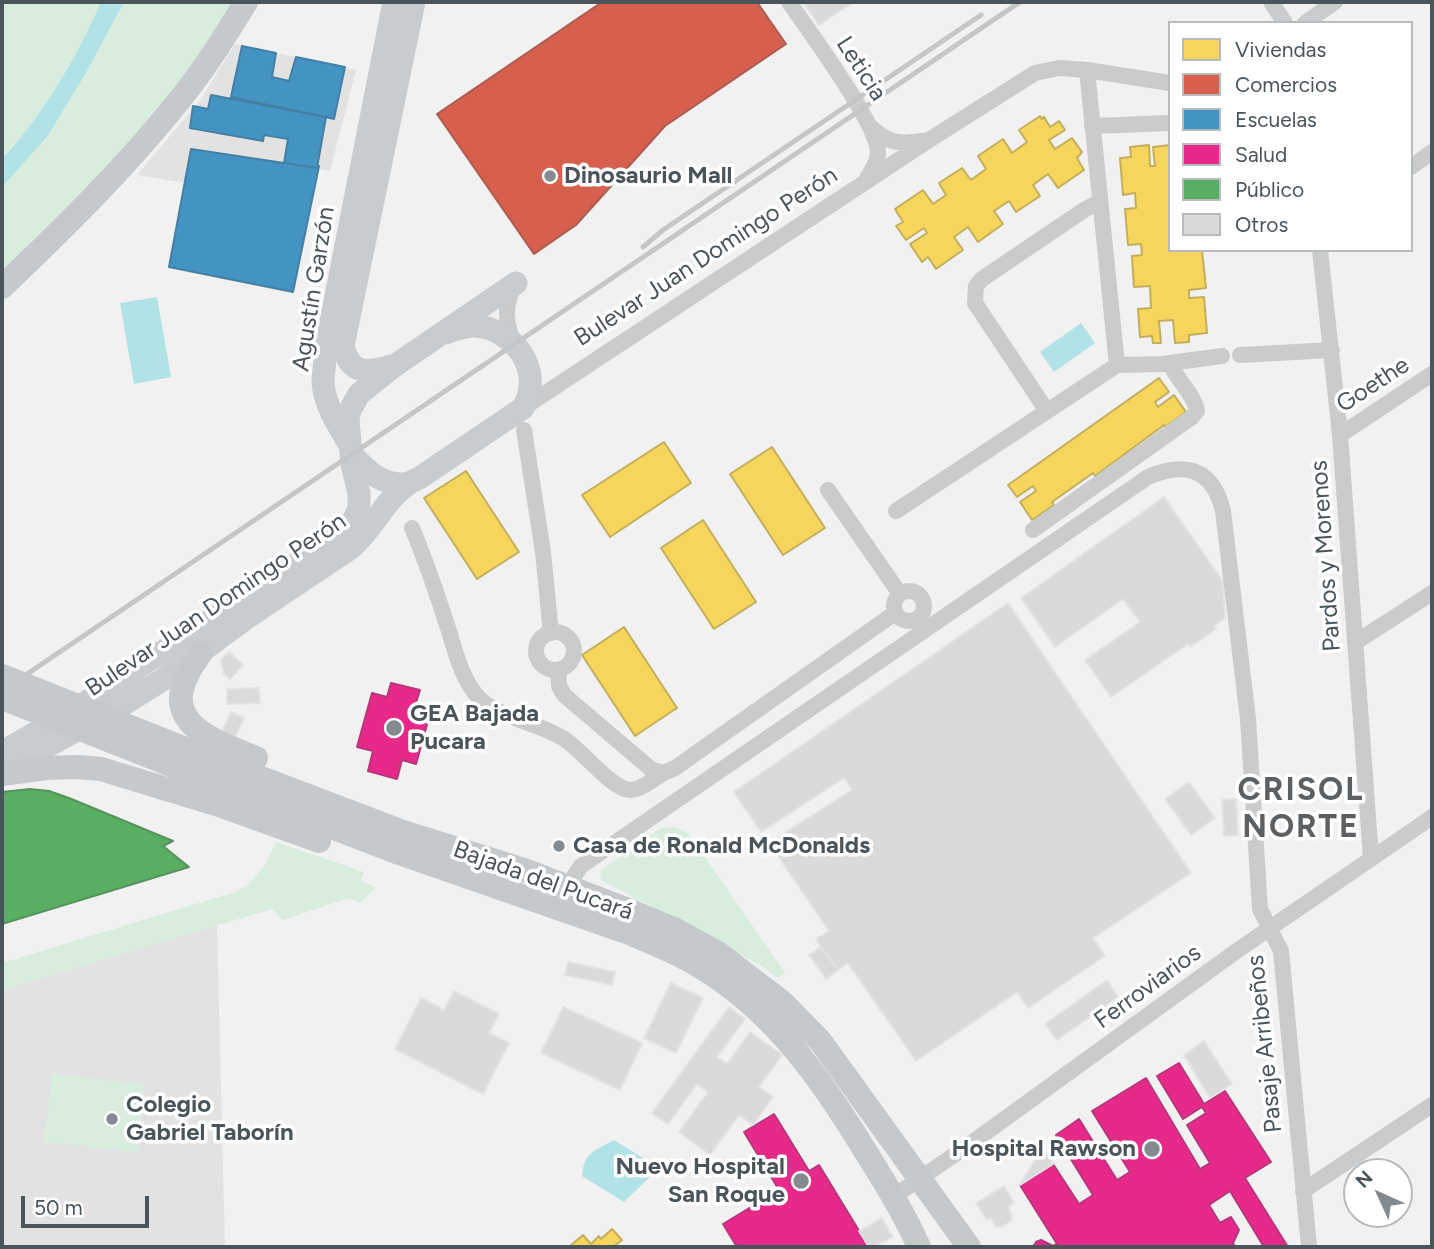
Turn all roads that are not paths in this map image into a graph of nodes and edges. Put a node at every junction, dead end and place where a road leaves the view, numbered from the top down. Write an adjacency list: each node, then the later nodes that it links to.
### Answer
1 (246, 2): 21 (main road)
2 (394, 2): 34 (main road, Agustín Garzón)
3 (414, 2): 29 (main road, Agustín Garzón)
4 (789, 2): 13 (street, Leticia)
5 (1271, 2): 7 (street)
6 (1335, 2): 8 (street)
7 (1283, 21)
8 (1308, 21)
9 (1087, 70): 10 (street); 12 (street); 14 (street, Bulevar Juan Domingo Perón)
10 (1168, 83)
11 (1168, 123): 12 (street)
12 (1092, 126): 18 (street)
13 (870, 127): 14 (street, Leticia); 17 (street, Leticia)
14 (929, 140): 17 (street, Bulevar Juan Domingo Perón)
15 (1432, 152): 16 (street)
16 (1413, 166)
17 (863, 185): 32 (street, Bulevar Juan Domingo Perón)
18 (1100, 202): 28 (street); 31 (street)
19 (1320, 252): 24 (street, Pardos y Morenos)
20 (516, 283): 22 (main road); 23 (street)
21 (2, 287)
22 (445, 333): 23 (main road); 29 (main road)
23 (513, 341): 32 (main road)
24 (1332, 350): 25 (street); 33 (street, Pardos y Morenos)
25 (1240, 355)
26 (1222, 356): 27 (street)
27 (1170, 363): 28 (street); 39 (street)
28 (1117, 365): 31 (street)
29 (394, 366): 34 (main road)
30 (1432, 374): 33 (street, Goethe)
31 (1048, 411): 37 (street)
32 (524, 419): 35 (main road, Bulevar Juan Domingo Perón); 43 (street)
33 (1340, 435): 44 (street, Pardos y Morenos)
34 (350, 449): 35 (main road); 49 (main road, Bulevar Juan Domingo Perón)
35 (405, 484): 45 (main road, Bulevar Juan Domingo Perón)
36 (828, 490): 41 (street)
37 (896, 511)
38 (412, 528): 54 (street)
39 (1033, 530)
40 (1432, 593): 44 (street)
41 (900, 594): 42 (street); 42 (street)
42 (895, 613): 54 (street)
43 (551, 633): 46 (street); 46 (street)
44 (1356, 642): 56 (street, Pardos y Morenos)
45 (201, 653): 49 (main road, Bulevar Juan Domingo Perón); 57 (main road)
46 (558, 670): 54 (street)
47 (2, 676): 51 (main road, Bajada del Pucará, bridge)
48 (2, 698): 51 (main road, Bajada del Pucará, bridge)
49 (64, 727): 50 (main road, Bulevar Juan Domingo Perón); 52 (main road); 53 (main road, Bulevar Juan Domingo Perón)
50 (2, 752)
51 (193, 763): 57 (main road, Bajada del Pucará); 59 (main road, Bajada del Pucará)
52 (78, 767): 53 (main road); 59 (main road)
53 (2, 773)
54 (663, 773)
55 (1432, 817): 56 (street, Ferroviarios)
56 (1371, 858): 60 (street, Ferroviarios)
57 (524, 870): 58 (main road, Bajada del Pucará)
58 (567, 887): 60 (street, Pasaje Arribeños); 62 (main road, Bajada del Pucará)
59 (548, 905): 64 (main road, Bajada del Pucará)
60 (1269, 930): 62 (street, Ferroviarios); 63 (street, Pasaje Arribeños)
61 (1432, 1105): 63 (street)
62 (920, 1180): 64 (street, Ferroviarios); 66 (main road, Bajada del Pucará)
63 (1303, 1191): 67 (street, Pasaje Arribeños)
64 (893, 1197): 65 (main road, Bajada del Pucará)
65 (919, 1247)
66 (969, 1247)
67 (1309, 1247)

